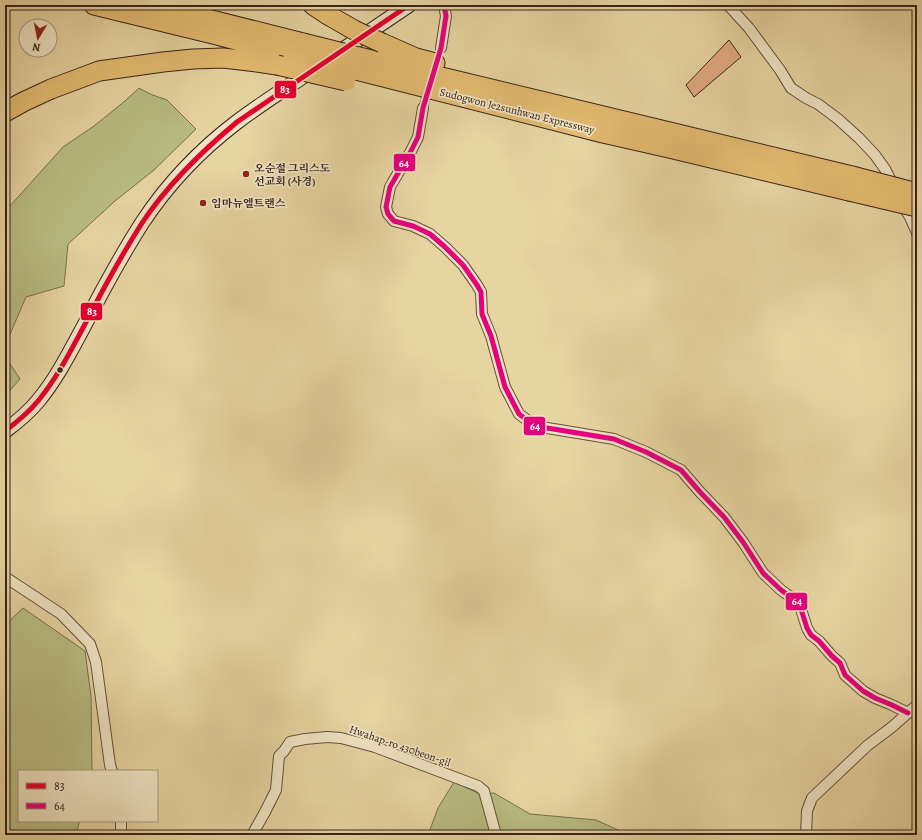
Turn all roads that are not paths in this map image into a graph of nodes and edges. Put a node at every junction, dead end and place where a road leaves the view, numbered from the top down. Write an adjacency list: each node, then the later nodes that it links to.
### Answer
1 (94, 5): 8 (highway, Sudogwon Je2sunhwan Expressway)
2 (152, 5): 8 (highway, Sudogwon Je2sunhwan Expressway)
3 (409, 5): 17 (street)
4 (444, 5): 7 (street)
5 (728, 5): 16 (street)
6 (320, 10): 12 (highway, bridge)
7 (441, 48)
8 (298, 49): 9 (highway, Sudogwon Je2sunhwan Expressway, bridge)
9 (356, 70): 11 (highway, bridge); 12 (highway, Sudogwon Je2sunhwan Expressway); 13 (highway, Sudogwon Je2sunhwan Expressway)
10 (423, 108): 20 (street)
11 (5, 112)
12 (711, 142): 13 (highway, Sudogwon Je2sunhwan Expressway)
13 (850, 184): 14 (highway, Sudogwon Je2sunhwan Expressway, bridge); 15 (highway, Sudogwon Je2sunhwan Expressway, bridge)
14 (917, 193)
15 (917, 207)
16 (917, 232)
17 (5, 431)
18 (5, 578): 21 (street)
19 (917, 705): 20 (street)
20 (908, 713): 26 (street)
21 (112, 770)
22 (121, 822): 23 (street)
23 (121, 835)
24 (252, 835): 25 (street, Hwahap-ro 430beon-gil)
25 (496, 835)
26 (806, 835)

